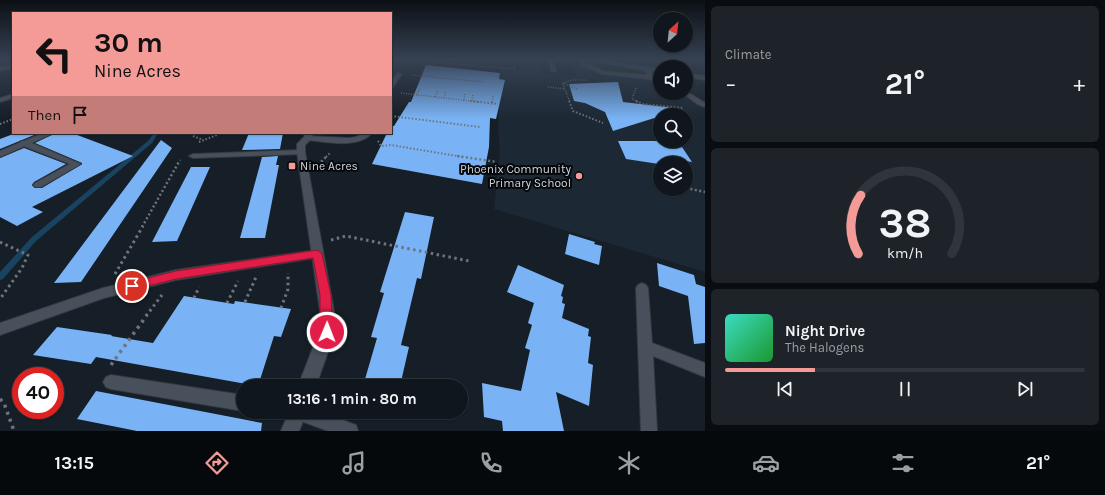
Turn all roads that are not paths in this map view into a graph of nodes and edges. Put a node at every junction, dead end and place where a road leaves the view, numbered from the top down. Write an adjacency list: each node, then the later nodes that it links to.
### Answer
1 (12, 96): 3 (street)
2 (693, 98): 4 (lane)
3 (0, 100)
4 (705, 105)
5 (47, 134): 8 (street)
6 (368, 134): 7 (lane)
7 (309, 135): 9 (street)
8 (24, 143): 10 (street); 12 (lane)
9 (301, 152): 11 (lane); 13 (street)
10 (0, 154)
11 (193, 156)
12 (38, 185)
13 (316, 248): 15 (street); 18 (street)
14 (642, 288): 16 (lane)
15 (0, 329)
16 (644, 346): 17 (lane); 25 (lane)
17 (705, 370)
18 (310, 379)
19 (111, 382): 20 (lane)
20 (236, 402)
21 (295, 419): 23 (street)
22 (317, 419): 24 (lane)
23 (290, 431)
24 (350, 431)
25 (649, 431)

